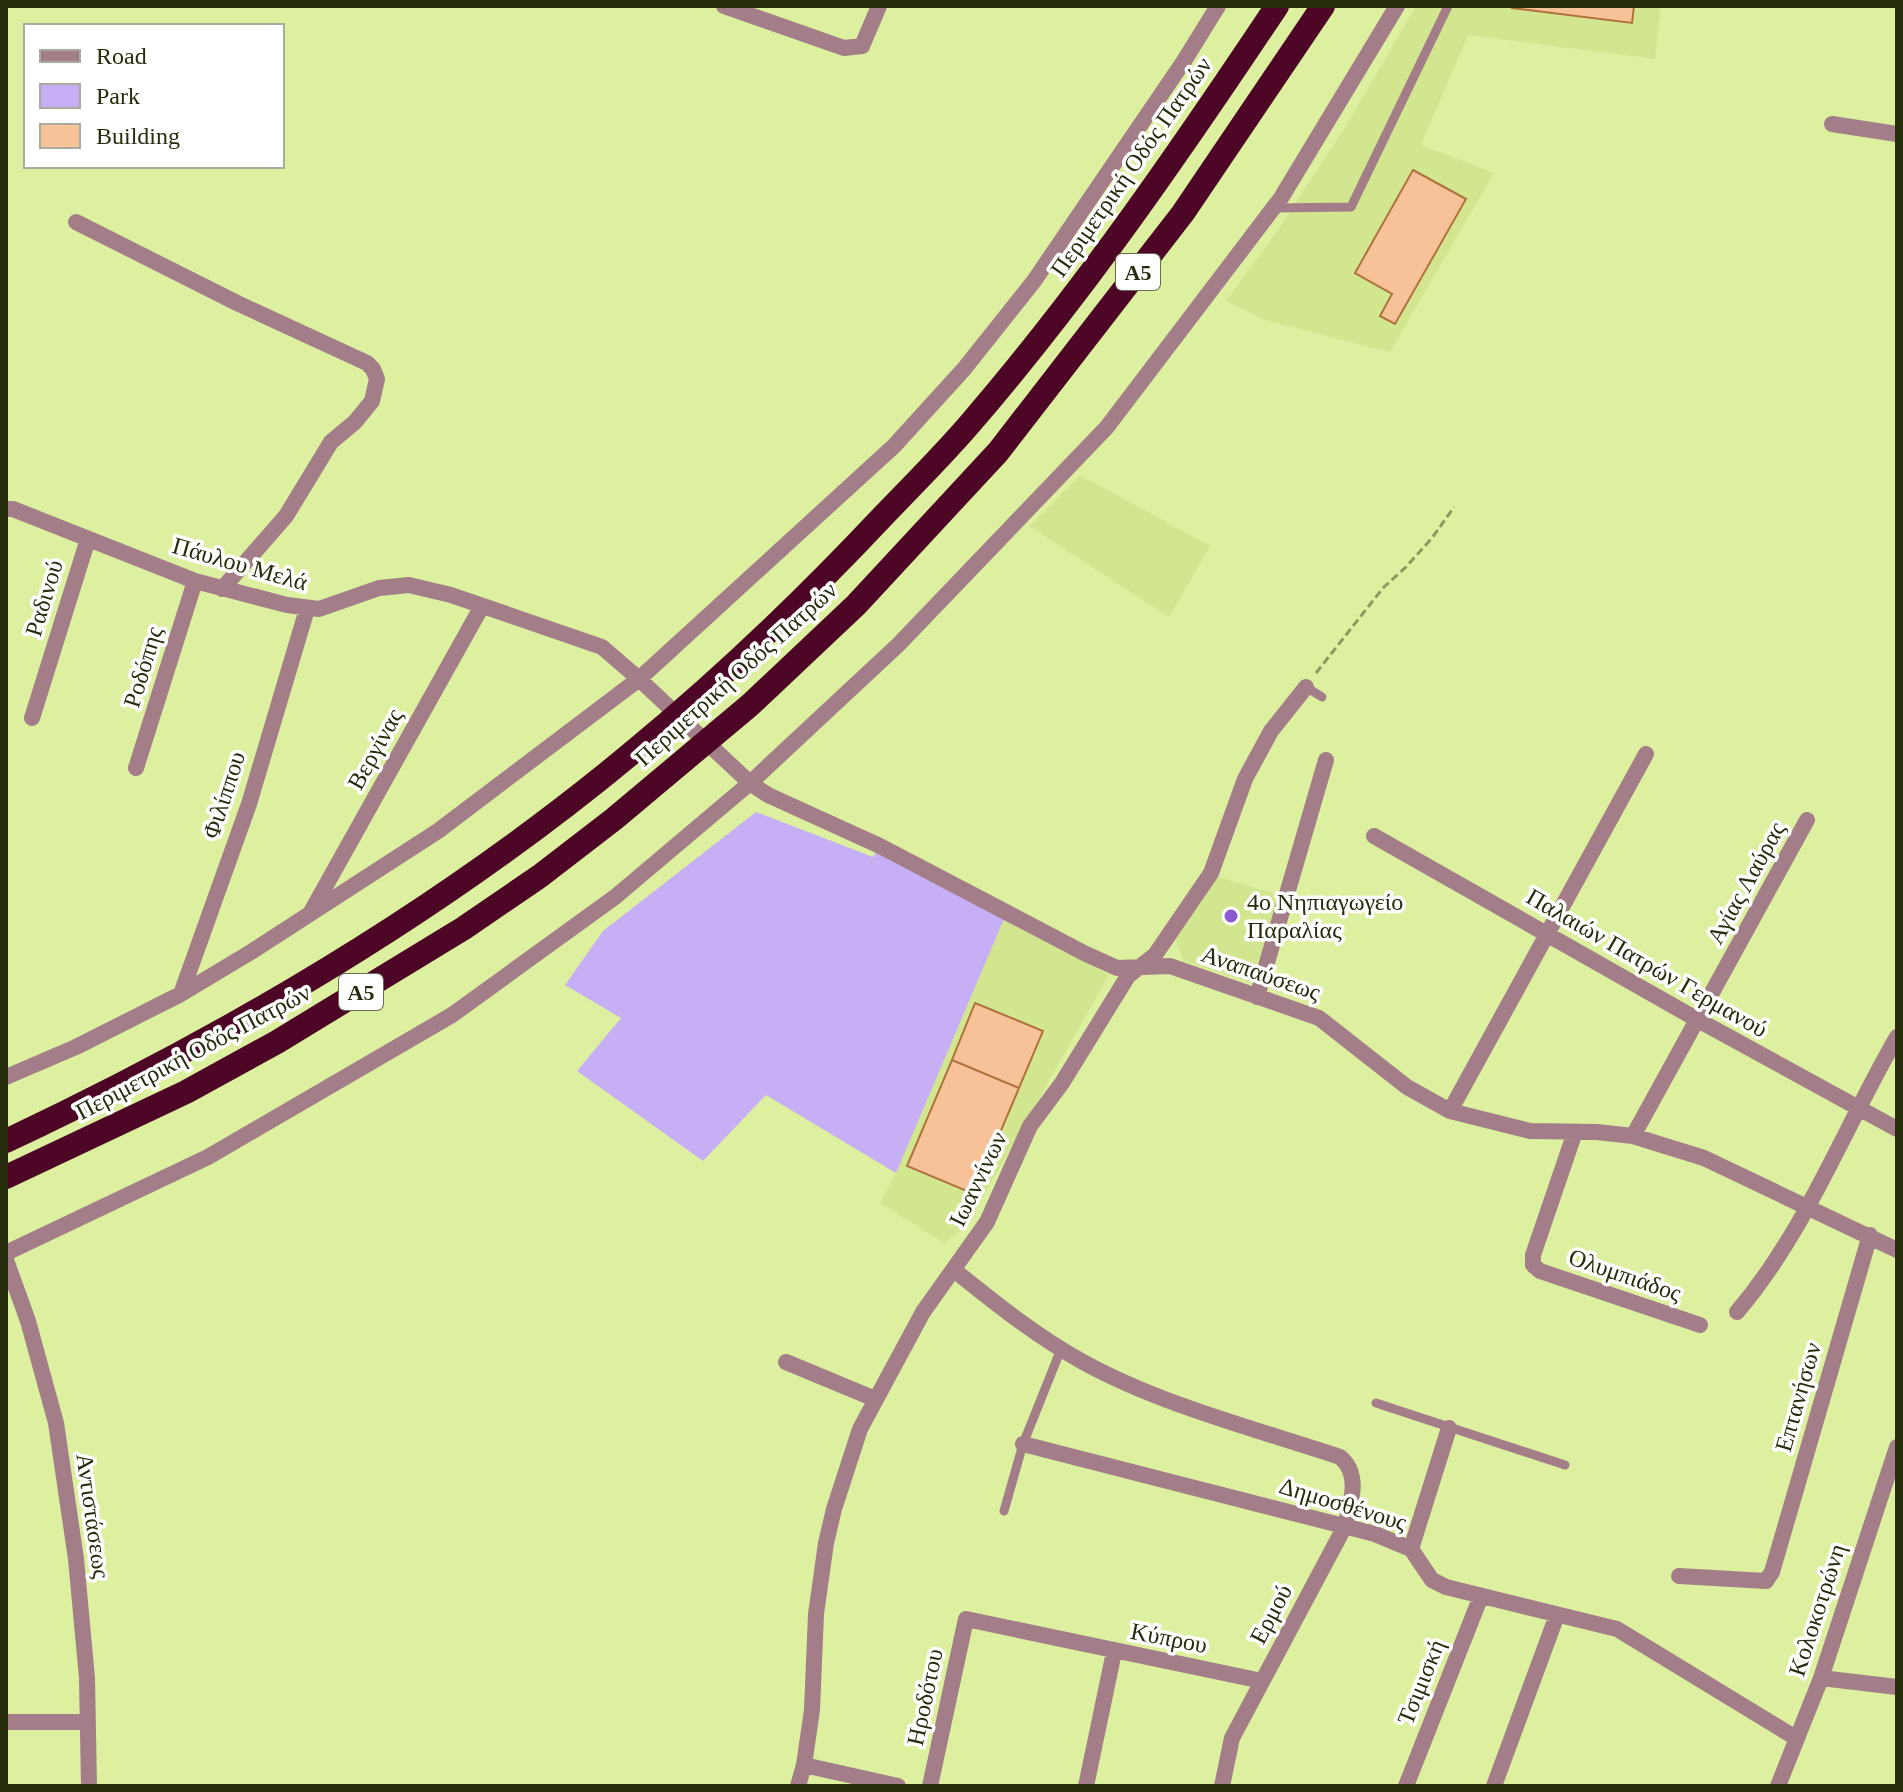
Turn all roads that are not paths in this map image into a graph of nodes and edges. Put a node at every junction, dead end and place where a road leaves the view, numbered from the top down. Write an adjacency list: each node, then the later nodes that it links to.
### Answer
1 (724, 6): 2 (street)
2 (879, 6)
3 (1218, 6): 18 (street)
4 (1277, 6): 41 (highway, Περιμετρική Οδός Πατρών / Α5)
5 (1323, 6): 42 (highway, Περιμετρική Οδός Πατρών / Α5)
6 (1397, 6): 10 (street)
7 (1448, 6): 10 (lane)
8 (1832, 124): 9 (street)
9 (1897, 134)
10 (1273, 208): 25 (street)
11 (76, 222): 15 (street)
12 (6, 509): 13 (street, Πάυλου Μελά)
13 (88, 539): 14 (street, Πάυλου Μελά); 21 (street, Ραδινού)
14 (195, 581): 15 (street, Πάυλου Μελά); 24 (street, Ροδόπης)
15 (222, 589): 17 (street, Πάυλου Μελά)
16 (482, 606): 17 (street, Πάυλου Μελά); 18 (street, Πάυλου Μελά); 28 (street, Βεργίνας)
17 (307, 609): 31 (street, Φιλίππου)
18 (639, 679): 25 (street, Αναπαύσεως); 28 (street)
19 (1306, 687): 20 (lane); 30 (street, Ιωαννίνων)
20 (1322, 697)
21 (32, 718)
22 (1646, 754): 29 (street)
23 (1326, 760): 32 (street)
24 (136, 768)
25 (750, 783): 30 (street, Αναπαύσεως); 46 (street)
26 (1807, 820): 33 (street, Αγίας Λαύρας)
27 (1374, 836): 29 (street, Παλαιών Πατρών Γερμανού)
28 (309, 915): 31 (street)
29 (1548, 933): 33 (street, Παλαιών Πατρών Γερμανού); 37 (street)
30 (1139, 967): 32 (street, Αναπαύσεως); 48 (street, Ιωαννίνων)
31 (181, 994): 35 (street)
32 (1257, 997): 37 (street, Αναπαύσεως)
33 (1698, 1020): 36 (street, Παλαιών Πατρών Γερμανού); 40 (street, Αγίας Λαύρας)
34 (1897, 1037): 36 (street)
35 (6, 1077)
36 (1859, 1110): 38 (street, Παλαιών Πατρών Γερμανού); 43 (street)
37 (1450, 1111): 39 (street, Αναπαύσεως)
38 (1897, 1129)
39 (1575, 1132): 40 (street, Αναπαύσεως); 50 (street, Ολυμπιάδος)
40 (1633, 1136): 43 (street, Αναπαύσεως)
41 (6, 1141)
42 (11, 1175)
43 (1806, 1208): 44 (street, Αναπαύσεως); 49 (street)
44 (1870, 1235): 45 (street, Αναπαύσεως); 62 (street, Επτανήσων)
45 (1897, 1250)
46 (6, 1253)
47 (6, 1260): 71 (street, Αντιστάσεως)
48 (954, 1270): 51 (street); 53 (street, Ιωαννίνων)
49 (1737, 1312)
50 (1700, 1325)
51 (1061, 1349): 56 (lane); 60 (street, Ερμού)
52 (786, 1362): 53 (street)
53 (875, 1399): 73 (street, Ιωαννίνων)
54 (1376, 1403): 55 (lane)
55 (1449, 1428): 58 (lane); 61 (street)
56 (1023, 1444): 59 (lane); 60 (street, Δημοσθένους)
57 (1897, 1447): 67 (street, Κολοκοτρώνη)
58 (1565, 1465)
59 (1004, 1511)
60 (1345, 1526): 61 (street, Δημοσθένους); 68 (street, Ερμού)
61 (1411, 1549): 63 (street, Δημοσθένους)
62 (1679, 1576)
63 (1481, 1596): 64 (street, Δημοσθένους); 80 (street, Τσιμισκή)
64 (1557, 1615): 72 (street, Δημοσθένους); 81 (street)
65 (966, 1619): 66 (street, Κύπρου); 77 (street, Ηροδότου)
66 (1114, 1652): 68 (street, Κύπρου); 78 (street, Κύπρου)
67 (1821, 1678): 69 (street); 72 (street, Κολοκοτρώνη)
68 (1262, 1681): 79 (street, Ερμού)
69 (1897, 1687)
70 (6, 1722): 71 (street)
71 (88, 1722): 74 (street, Αντιστάσεως)
72 (1796, 1738): 82 (street, Κολοκοτρώνη)
73 (804, 1765): 75 (street, Ιωαννίνων); 76 (street)
74 (89, 1786)
75 (798, 1786)
76 (898, 1786)
77 (930, 1786)
78 (1086, 1786)
79 (1222, 1786)
80 (1406, 1786)
81 (1494, 1786)
82 (1778, 1786)

